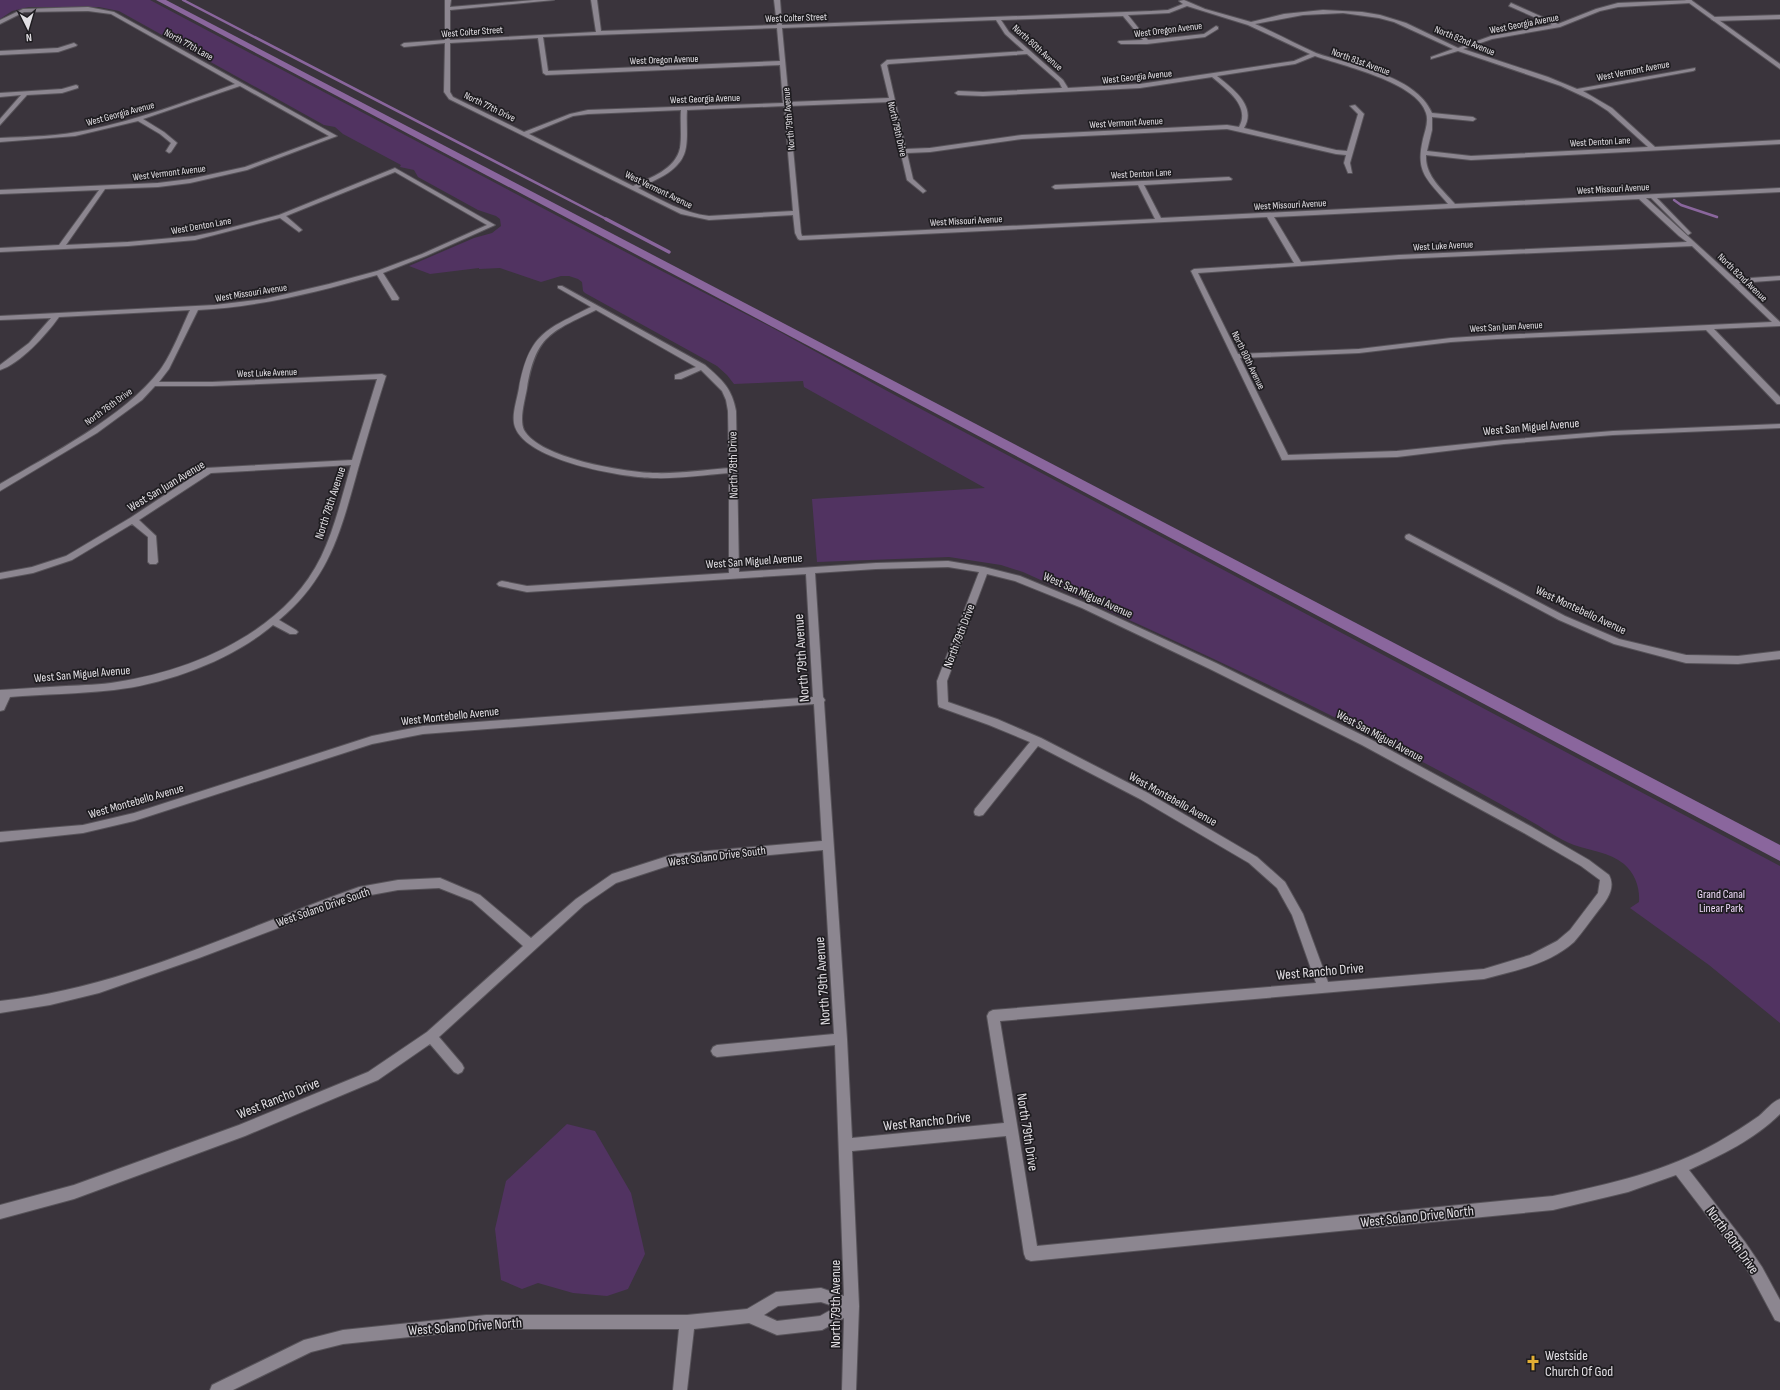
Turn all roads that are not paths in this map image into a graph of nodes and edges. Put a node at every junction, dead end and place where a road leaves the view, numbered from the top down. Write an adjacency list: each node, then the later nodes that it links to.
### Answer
1 (448, 0): 9 (street, North 77th Drive)
2 (552, 0): 9 (street)
3 (594, 0): 19 (street)
4 (777, 0): 16 (street, North 79th Avenue)
5 (1180, 0): 7 (street, North 81st Avenue)
6 (1689, 0): 13 (street); 17 (street, West Georgia Avenue)
7 (1187, 4): 10 (street, West Colter Street); 15 (street, North 81st Avenue)
8 (1511, 6): 17 (street)
9 (448, 9): 21 (street, North 77th Drive)
10 (1124, 14): 12 (street, West Colter Street); 23 (street)
11 (1780, 17): 13 (street)
12 (997, 18): 16 (street, West Colter Street); 27 (street, North 80th Avenue)
13 (1714, 19): 32 (street)
14 (0, 22): 35 (street, North 77th Lane)
15 (1250, 24): 26 (street, North 82nd Avenue); 29 (street, North 81st Avenue)
16 (780, 26): 19 (street, West Colter Street); 31 (street, North 79th Avenue)
17 (1558, 26): 26 (street, West Georgia Avenue)
18 (1216, 28): 23 (street, West Oregon Avenue)
19 (600, 33): 20 (street, West Colter Street)
20 (540, 36): 21 (street, West Colter Street); 31 (street, West Oregon Avenue)
21 (448, 42): 25 (street, West Colter Street); 51 (street, North 77th Drive)
22 (1121, 42): 23 (street, West Oregon Avenue)
23 (1147, 42)
24 (74, 45): 28 (street)
25 (404, 45)
26 (1457, 50): 30 (street, West Georgia Avenue); 38 (street, North 82nd Avenue)
27 (1030, 52): 37 (street, North 80th Avenue); 42 (street, North 79th Drive)
28 (0, 53)
29 (1316, 54): 34 (street, West Georgia Avenue); 46 (street, North 81st Avenue)
30 (1433, 58)
31 (783, 63): 43 (street, North 79th Avenue)
32 (1780, 67)
33 (1693, 69): 38 (street, West Vermont Avenue)
34 (1213, 75): 37 (street, West Georgia Avenue); 50 (street)
35 (240, 84): 47 (street, West Georgia Avenue); 52 (street, North 77th Lane)
36 (76, 87): 40 (street)
37 (1066, 90): 39 (street, West Georgia Avenue)
38 (1576, 91): 55 (street, North 82nd Avenue)
39 (958, 92)
40 (25, 94): 41 (street); 49 (street)
41 (0, 95)
42 (891, 100): 43 (street, West Georgia Avenue); 57 (street, North 79th Drive)
43 (786, 104): 45 (street, West Georgia Avenue); 72 (street, North 79th Avenue)
44 (1353, 106): 59 (street)
45 (684, 108): 51 (street, West Georgia Avenue); 65 (street)
46 (1430, 115): 48 (street); 58 (street)
47 (139, 118): 53 (street, West Georgia Avenue); 56 (street)
48 (1473, 119)
49 (0, 123)
50 (1241, 129): 57 (street, West Vermont Avenue); 59 (street, West Vermont Avenue)
51 (524, 134): 65 (street, West Vermont Avenue)
52 (334, 136): 64 (street, West Vermont Avenue)
53 (0, 140)
54 (1780, 142): 55 (street, West Denton Lane)
55 (1654, 149): 58 (street, West Denton Lane)
56 (169, 151)
57 (903, 151): 67 (street, North 79th Drive)
58 (1422, 152): 71 (street)
59 (1349, 153): 60 (street)
60 (1350, 172)
61 (1229, 179): 62 (street, West Denton Lane)
62 (1140, 183): 63 (street, West Denton Lane); 75 (street)
63 (1054, 187)
64 (103, 188): 68 (street, West Vermont Avenue); 80 (street)
65 (633, 188): 72 (street, West Vermont Avenue)
66 (1780, 190): 69 (street, West Missouri Avenue)
67 (923, 191)
68 (0, 192)
69 (1652, 196): 70 (street, West Missouri Avenue); 79 (street, North 82nd Avenue)
70 (1641, 197): 71 (street, West Missouri Avenue); 79 (street, North 82nd Avenue)
71 (1453, 206): 74 (street, West Missouri Avenue)
72 (796, 213): 78 (street, North 79th Avenue)
73 (281, 216): 76 (street, West Denton Lane); 77 (street); 80 (street, West Denton Lane)
74 (1270, 216): 75 (street, West Missouri Avenue); 82 (street)
75 (1159, 221): 78 (street, West Missouri Avenue)
76 (492, 224): 84 (street, West Missouri Avenue)
77 (298, 230)
78 (800, 238)
79 (1694, 244): 82 (street, West Luke Avenue); 86 (street, North 82nd Avenue)
80 (61, 247): 81 (street, West Denton Lane)
81 (0, 250)
82 (1299, 265): 83 (street, West Luke Avenue)
83 (1194, 271): 95 (street, North 80th Avenue)
84 (379, 272): 88 (street); 89 (street, West Missouri Avenue)
85 (1780, 278): 86 (street)
86 (1733, 281): 93 (street, North 82nd Avenue)
87 (560, 287): 90 (street, North 78th Drive)
88 (395, 298)
89 (195, 308): 91 (street, West Missouri Avenue); 100 (street, North 76th Drive)
90 (597, 308): 96 (street, North 78th Drive); 105 (street)
91 (57, 315): 92 (street, West Missouri Avenue); 97 (street)
92 (0, 318)
93 (1778, 324): 94 (street, West San Juan Avenue)
94 (1709, 328): 95 (street, West San Juan Avenue); 101 (street)
95 (1237, 356): 103 (street, North 80th Avenue)
96 (702, 367): 99 (street); 105 (street, North 78th Drive)
97 (0, 368)
98 (382, 376): 100 (street, West Luke Avenue); 104 (street, North 78th Avenue)
99 (678, 377)
100 (153, 384): 106 (street, North 76th Drive)
101 (1780, 402)
102 (1780, 426): 103 (street, West San Miguel Avenue)
103 (1285, 458)
104 (356, 462): 107 (street, West San Juan Avenue); 115 (street, North 78th Avenue)
105 (733, 470): 113 (street, North 78th Drive)
106 (0, 488)
107 (133, 520): 109 (street); 112 (street, West San Juan Avenue)
108 (1409, 537): 117 (street, West Montebello Avenue)
109 (153, 562)
110 (810, 570): 111 (street, West San Miguel Avenue); 113 (street, West San Miguel Avenue); 119 (street, North 79th Avenue)
111 (984, 570): 120 (street, North 79th Drive); 126 (street, West San Miguel Avenue)
112 (0, 576)
113 (734, 576): 114 (street, West San Miguel Avenue)
114 (502, 584)
115 (273, 620): 116 (street); 118 (street, West San Miguel Avenue)
116 (293, 632)
117 (1780, 655)
118 (3, 694): 121 (street)
119 (820, 700): 124 (street, West Montebello Avenue); 125 (street, North 79th Avenue)
120 (943, 704): 122 (street, West Montebello Avenue)
121 (0, 707)
122 (1037, 741): 123 (street); 128 (street, West Montebello Avenue)
123 (979, 812)
124 (0, 836)
125 (827, 845): 127 (street, West Solano Drive South); 132 (street, North 79th Avenue)
126 (1605, 878): 128 (street, West Rancho Drive)
127 (531, 945): 129 (street, West Solano Drive South); 131 (street, West Rancho Drive)
128 (1324, 987): 130 (street, West Rancho Drive)
129 (0, 1007)
130 (993, 1016): 136 (street, North 79th Drive)
131 (431, 1036): 134 (street); 139 (street, West Rancho Drive)
132 (841, 1039): 133 (street); 137 (street, North 79th Avenue)
133 (717, 1051)
134 (458, 1068)
135 (1780, 1105): 138 (street, West Solano Drive North)
136 (1012, 1129): 137 (street, West Rancho Drive); 140 (street, North 79th Drive)
137 (845, 1145): 141 (street, North 79th Avenue)
138 (1680, 1168): 140 (street, West Solano Drive North); 142 (street, North 80th Drive)
139 (0, 1212)
140 (1031, 1254)
141 (852, 1306): 143 (street, West Solano Drive North); 143 (street, West Solano Drive North); 147 (street, North 79th Avenue)
142 (1780, 1315)
143 (749, 1316): 144 (street, West Solano Drive North)
144 (687, 1322): 145 (street, West Solano Drive North); 146 (street)
145 (217, 1390)
146 (680, 1390)
147 (849, 1390)

